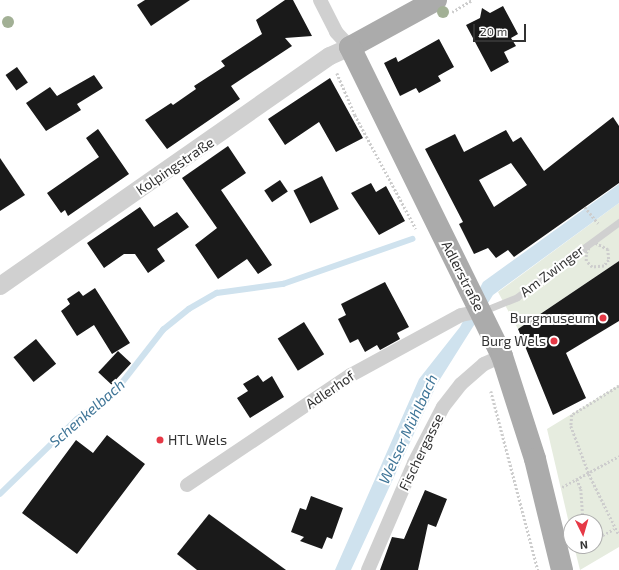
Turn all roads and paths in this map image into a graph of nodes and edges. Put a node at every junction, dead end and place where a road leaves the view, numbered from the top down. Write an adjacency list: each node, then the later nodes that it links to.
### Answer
1 (320, 0): 3 (street, Adlerstraße)
2 (436, 0): 3 (main road)
3 (350, 47): 4 (street, Kolpingstraße); 10 (main road, Adlerstraße)
4 (330, 56): 8 (path); 9 (street, Kolpingstraße)
5 (585, 207): 7 (path)
6 (619, 222): 7 (lane, Am Zwinger)
7 (605, 231): 10 (lane, Am Zwinger)
8 (417, 232)
9 (0, 286)
10 (479, 309): 11 (main road, Adlerstraße); 16 (street, Adlerhof)
11 (493, 360): 22 (street, Fischergasse); 23 (path); 24 (main road, Adlerstraße)
12 (619, 386): 14 (path)
13 (619, 456): 14 (path)
14 (589, 474): 15 (path); 19 (path)
15 (577, 479): 17 (path); 18 (path)
16 (187, 485)
17 (555, 491)
18 (583, 514)
19 (614, 529): 20 (path); 21 (path)
20 (619, 534)
21 (603, 535)
22 (368, 570)
23 (538, 570)
24 (562, 570)

